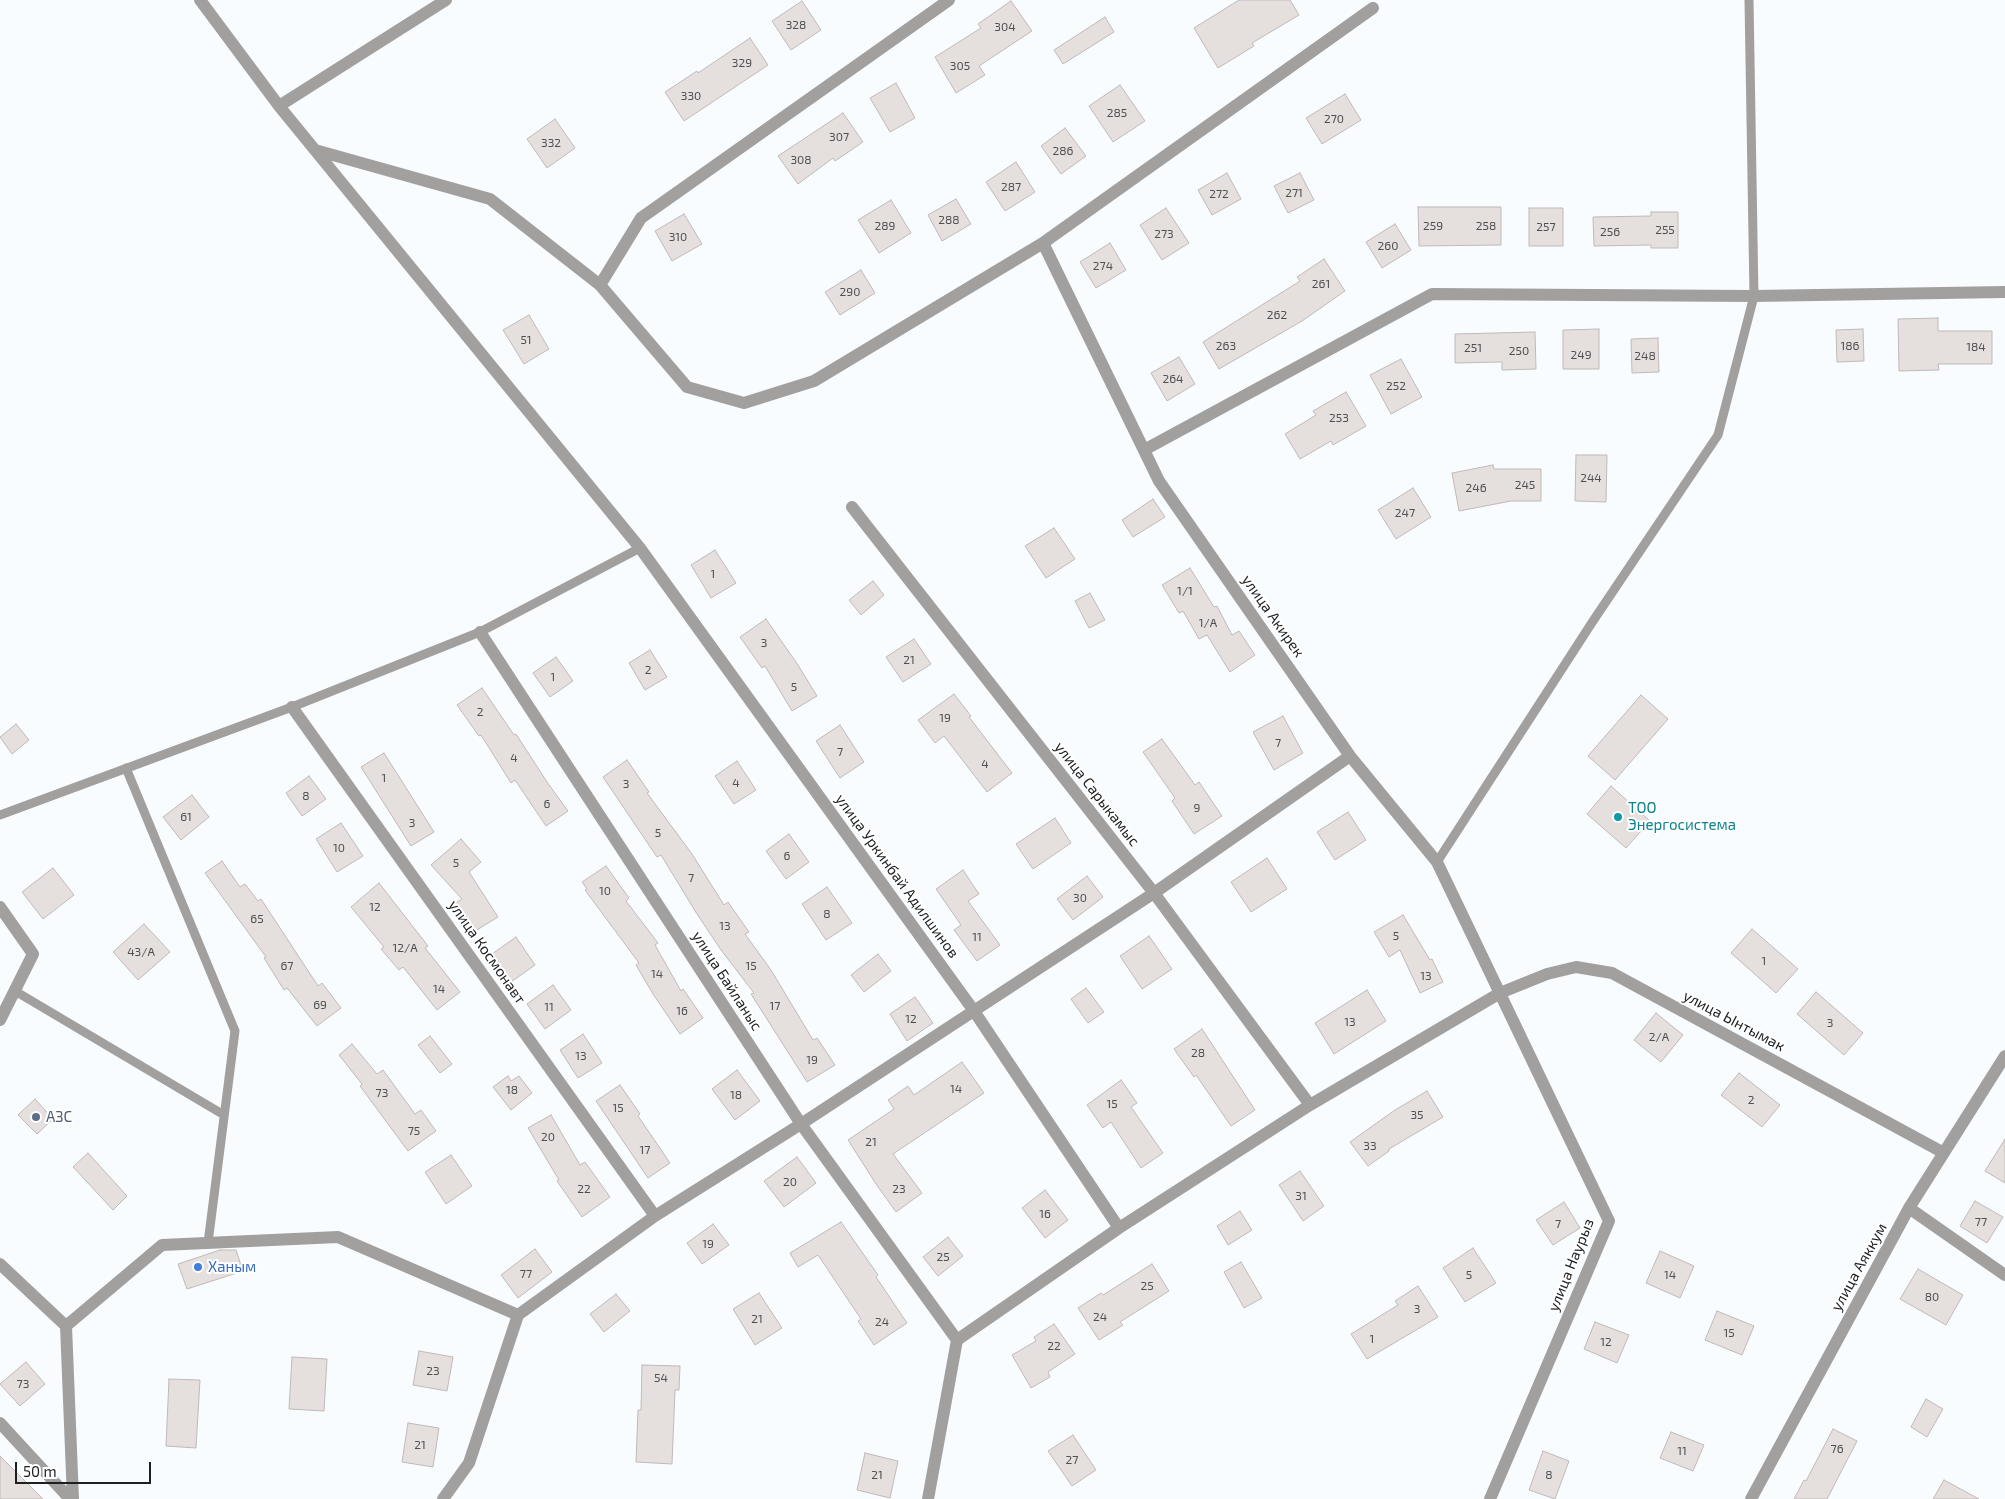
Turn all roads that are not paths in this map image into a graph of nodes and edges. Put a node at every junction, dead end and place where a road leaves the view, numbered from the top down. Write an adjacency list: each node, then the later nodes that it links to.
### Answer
1 (200, 0): 6 (street, улица Уркинбай Адилшинов)
2 (446, 0): 6 (street)
3 (949, 0): 9 (street)
4 (1749, 0): 11 (lane)
5 (1374, 8): 8 (street)
6 (279, 106): 7 (street, улица Уркинбай Адилшинов)
7 (315, 150): 9 (street); 14 (street, улица Уркинбай Адилшинов)
8 (1043, 243): 9 (street); 12 (street, улица Акирек)
9 (600, 285)
10 (2005, 292): 11 (street)
11 (1754, 296): 12 (street); 20 (lane)
12 (1144, 450): 17 (street, улица Акирек)
13 (852, 507): 21 (street, улица Сарыкамыс)
14 (640, 548): 15 (lane); 25 (street, улица Уркинбай Адилшинов)
15 (480, 632): 16 (lane); 30 (street, улица Байланыс)
16 (292, 707): 18 (lane); 33 (street, улица Космонавт)
17 (1350, 756): 20 (street, улица Акирек); 21 (street)
18 (126, 768): 19 (lane); 29 (lane)
19 (0, 815)
20 (1437, 862): 24 (street, улица Акирек)
21 (1154, 893): 25 (street); 28 (street, улица Сарыкамыс)
22 (0, 907): 23 (street)
23 (15, 991): 26 (street); 29 (lane)
24 (1500, 993): 28 (street, улица Ынтымак); 31 (street, улица Ынтымак); 45 (street, улица Наурыз)
25 (974, 1011): 30 (street); 34 (street, улица Уркинбай Адилшинов)
26 (0, 1020)
27 (2005, 1056): 31 (street, улица Аяккум)
28 (1310, 1105): 34 (street, улица Ынтымак)
29 (224, 1115): 35 (lane)
30 (801, 1124): 33 (street); 40 (street, улица Байланыс)
31 (1944, 1153): 32 (street, улица Аяккум)
32 (1910, 1208): 37 (street); 46 (street, улица Аяккум)
33 (655, 1216): 38 (street)
34 (1120, 1228): 40 (street, улица Ынтымак)
35 (208, 1242): 38 (street); 39 (street)
36 (0, 1264): 39 (street)
37 (2005, 1275)
38 (518, 1315): 43 (street)
39 (66, 1326): 42 (street)
40 (957, 1340): 44 (street)
41 (0, 1423): 42 (street)
42 (72, 1499)
43 (443, 1499)
44 (928, 1499)
45 (1490, 1499)
46 (1751, 1499)

